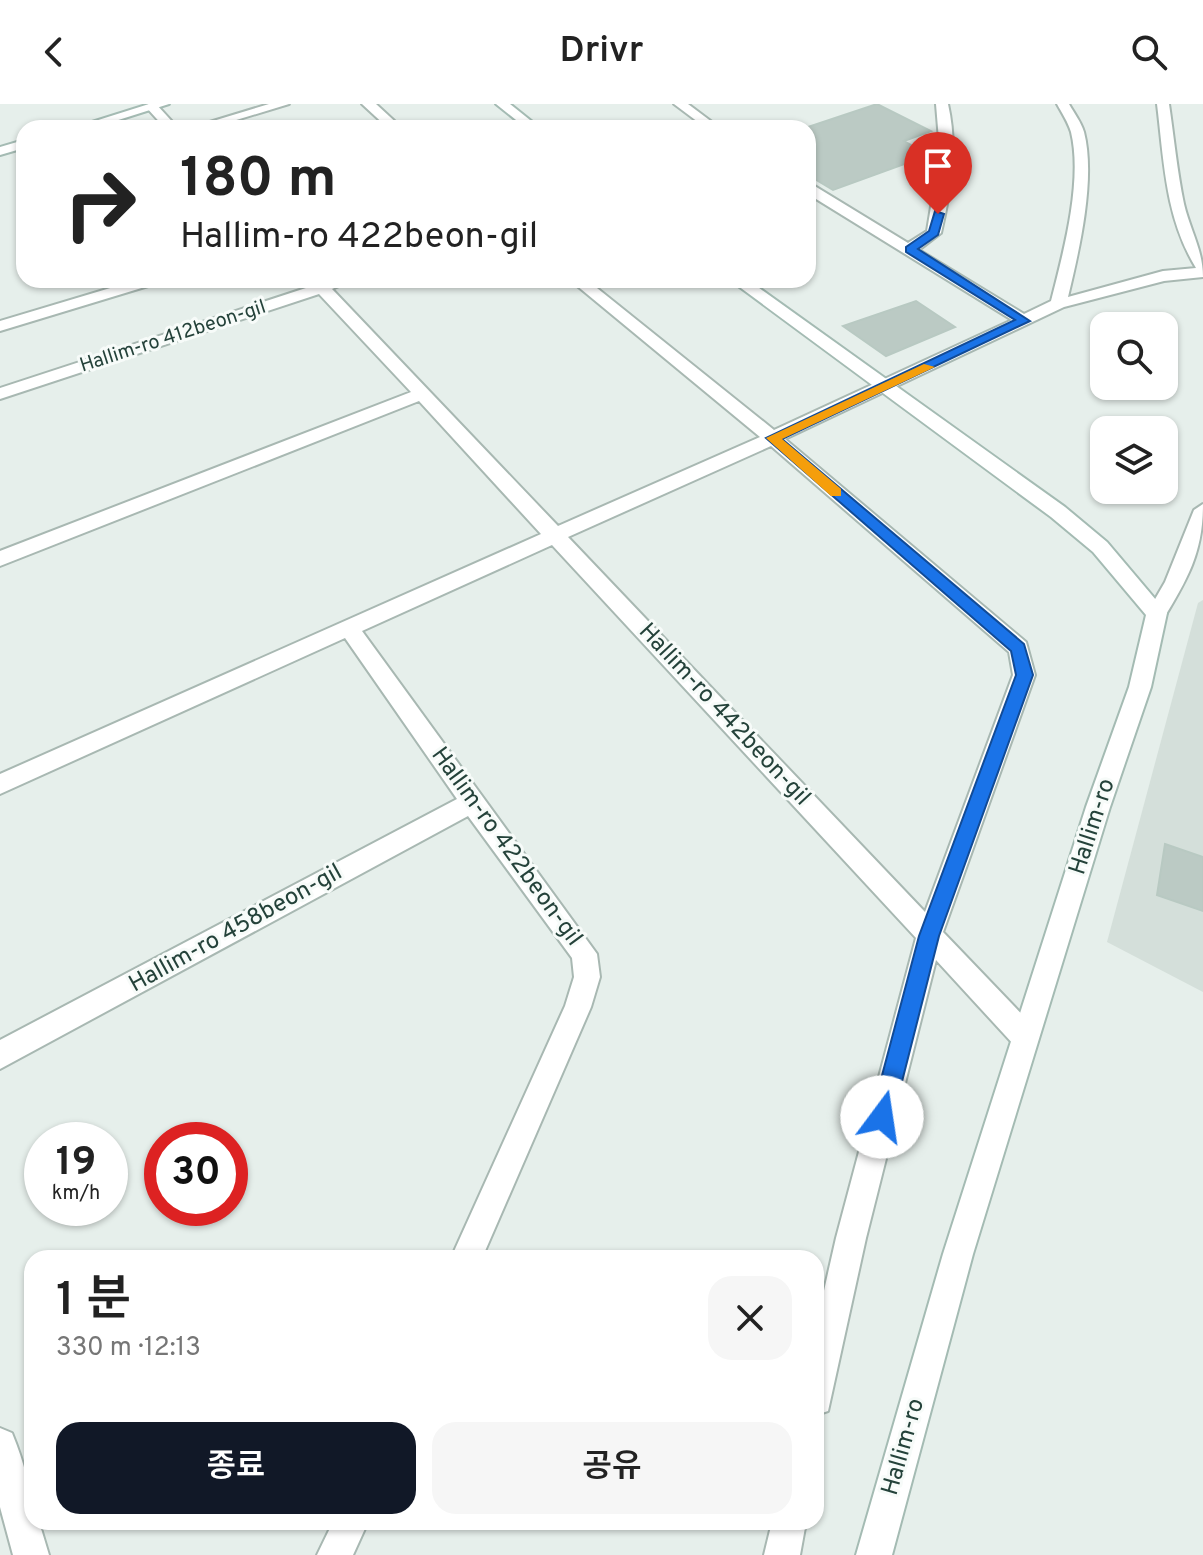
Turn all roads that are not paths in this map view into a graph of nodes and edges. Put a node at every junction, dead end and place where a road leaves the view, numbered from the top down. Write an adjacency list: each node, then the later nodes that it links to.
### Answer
1 (283, 104): 10 (street)
2 (368, 104): 11 (street)
3 (502, 104): 12 (street)
4 (680, 104): 13 (street)
5 (942, 104): 15 (street)
6 (1063, 104): 22 (street)
7 (1163, 104): 16 (street)
8 (158, 106): 9 (street)
9 (108, 120)
10 (225, 120)
11 (387, 120)
12 (523, 120)
13 (703, 120)
14 (816, 193): 15 (street)
15 (910, 249): 23 (street)
16 (1203, 270): 22 (street)
17 (126, 288): 24 (street)
18 (306, 288): 26 (street, Hallim-ro 412beon-gil)
19 (322, 288): 27 (street, Hallim-ro 442beon-gil)
20 (588, 288): 28 (street)
21 (749, 288): 25 (street)
22 (1058, 304): 23 (street)
23 (1024, 321): 25 (street)
24 (0, 326)
25 (886, 387): 28 (street); 32 (street)
26 (0, 394)
27 (422, 394): 30 (street, Hallim-ro 442beon-gil); 31 (street)
28 (773, 438): 30 (street); 36 (street)
29 (1203, 510): 32 (street, Hallim-ro)
30 (557, 535): 33 (street); 36 (street, Hallim-ro 442beon-gil)
31 (0, 559)
32 (1157, 613): 37 (street, Hallim-ro)
33 (349, 628): 34 (street); 35 (street, Hallim-ro 422beon-gil)
34 (0, 784)
35 (472, 802): 38 (street, Hallim-ro 458beon-gil); 39 (street, Hallim-ro 422beon-gil)
36 (929, 936): 37 (street, Hallim-ro 442beon-gil); 40 (street)
37 (1025, 1037): 47 (street, Hallim-ro)
38 (0, 1055)
39 (470, 1250)
40 (824, 1362)
41 (0, 1445): 44 (street)
42 (347, 1530): 45 (street)
43 (787, 1530): 46 (street)
44 (31, 1555)
45 (335, 1555)
46 (782, 1555)
47 (874, 1555)

